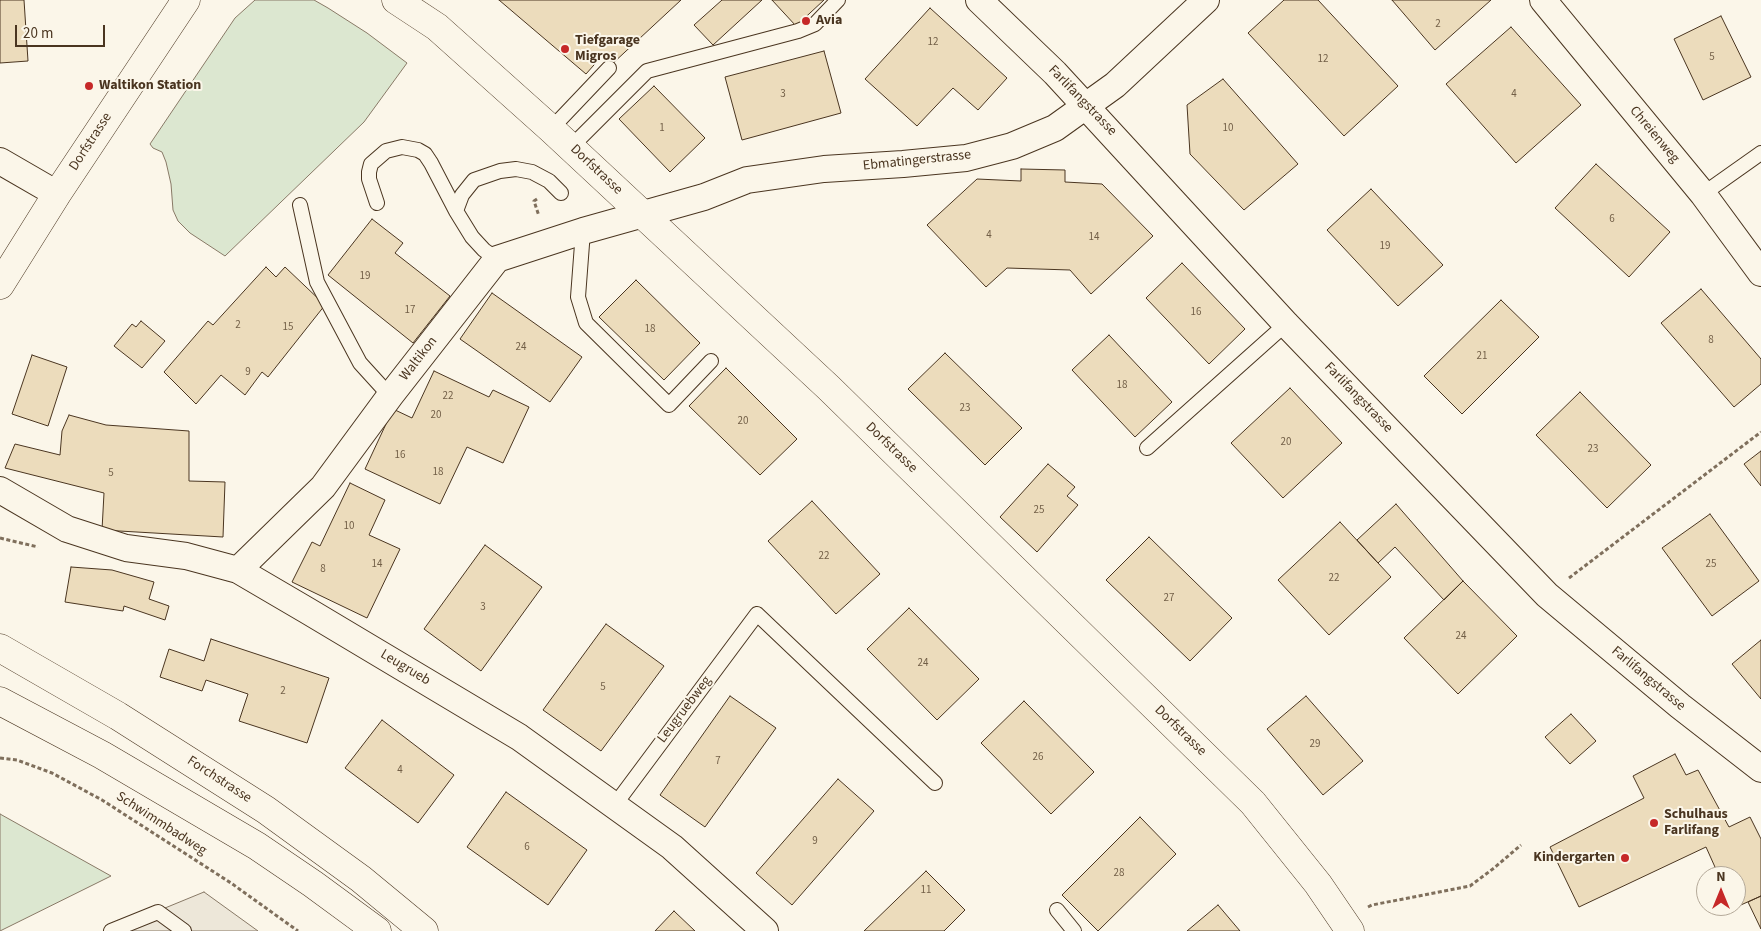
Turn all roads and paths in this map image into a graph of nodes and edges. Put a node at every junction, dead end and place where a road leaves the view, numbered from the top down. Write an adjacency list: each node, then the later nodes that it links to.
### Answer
1 (186, 0): 14 (main road, Dorfstrasse)
2 (396, 0): 9 (main road, Dorfstrasse)
3 (838, 0): 10 (lane)
4 (979, 0): 8 (street, Farlifangstrasse)
5 (1206, 0): 8 (street, Ebmatingerstrasse)
6 (1543, 0): 15 (street, Chreienweg)
7 (609, 68): 9 (lane)
8 (1086, 106): 19 (street, Ebmatingerstrasse); 24 (street, Farlifangstrasse)
9 (551, 129): 10 (main road, Dorfstrasse)
10 (571, 147): 19 (main road, Dorfstrasse)
11 (1761, 153): 15 (lane)
12 (0, 161): 14 (street)
13 (561, 193): 18 (lane)
14 (57, 194): 23 (main road, Dorfstrasse)
15 (1703, 194): 22 (street, Chreienweg)
16 (376, 203): 18 (lane)
17 (300, 205): 26 (lane)
18 (456, 211): 21 (lane)
19 (643, 215): 20 (street); 48 (main road, Dorfstrasse)
20 (583, 231): 21 (street); 25 (lane)
21 (496, 259): 26 (street, Waltikon)
22 (1761, 273)
23 (0, 285)
24 (1286, 324): 28 (lane); 31 (street, Farlifangstrasse)
25 (711, 361)
26 (390, 396): 30 (street, Waltikon)
27 (1761, 432): 31 (path)
28 (1147, 448)
29 (0, 490): 30 (street, Leugrueb)
30 (238, 570): 37 (street, Leugrueb)
31 (1547, 595): 35 (street, Farlifangstrasse)
32 (0, 648): 45 (main road, Forchstrasse)
33 (0, 701): 44 (main road)
34 (0, 758): 43 (path, Schwimmbadweg)
35 (1761, 770)
36 (935, 783): 37 (lane, Leugruebweg)
37 (614, 806): 46 (street, Leugrueb)
38 (1521, 845): 39 (path)
39 (1366, 908)
40 (1057, 910): 47 (lane)
41 (111, 931): 42 (lane)
42 (184, 931)
43 (298, 931)
44 (377, 931)
45 (424, 931)
46 (765, 931)
47 (1074, 931)
48 (1350, 931)

